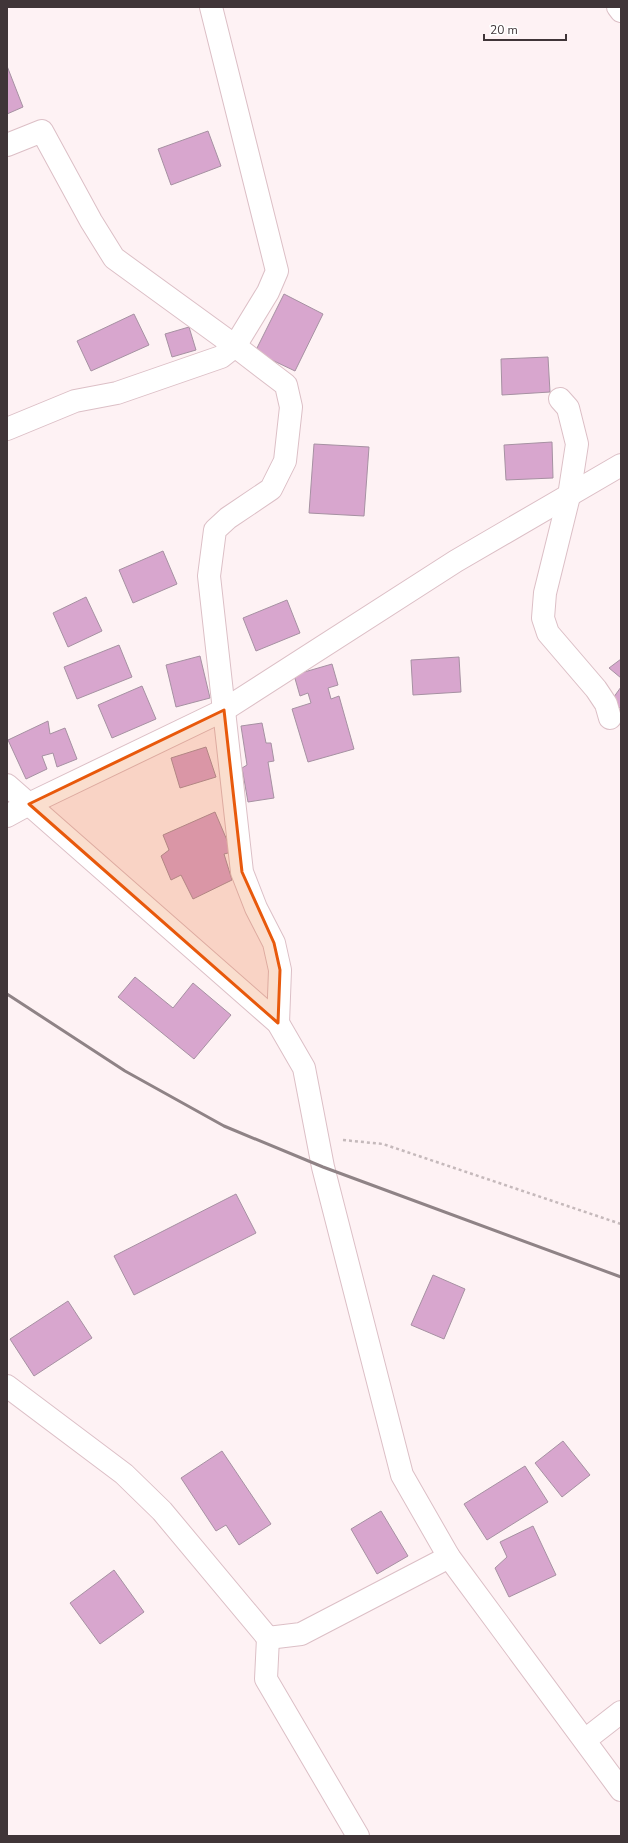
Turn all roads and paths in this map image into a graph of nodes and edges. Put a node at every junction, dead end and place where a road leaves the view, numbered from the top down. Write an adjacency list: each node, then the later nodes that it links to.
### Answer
1 (211, 7): 5 (street)
2 (618, 7): 3 (street)
3 (621, 11)
4 (7, 145): 5 (street)
5 (235, 346): 7 (street); 10 (street)
6 (560, 399): 9 (street)
7 (7, 429)
8 (621, 465): 9 (street)
9 (568, 496): 10 (street); 11 (street)
10 (224, 710): 13 (street); 15 (street)
11 (610, 718)
12 (7, 785): 13 (street)
13 (30, 804): 14 (street); 15 (street)
14 (7, 816)
15 (278, 1023): 16 (street)
16 (317, 1136): 17 (path); 19 (street)
17 (621, 1224)
18 (7, 1386): 20 (street)
19 (449, 1557): 20 (street); 22 (street)
20 (268, 1638): 24 (street)
21 (621, 1712): 22 (street)
22 (585, 1740): 23 (street)
23 (621, 1790)
24 (358, 1836)

